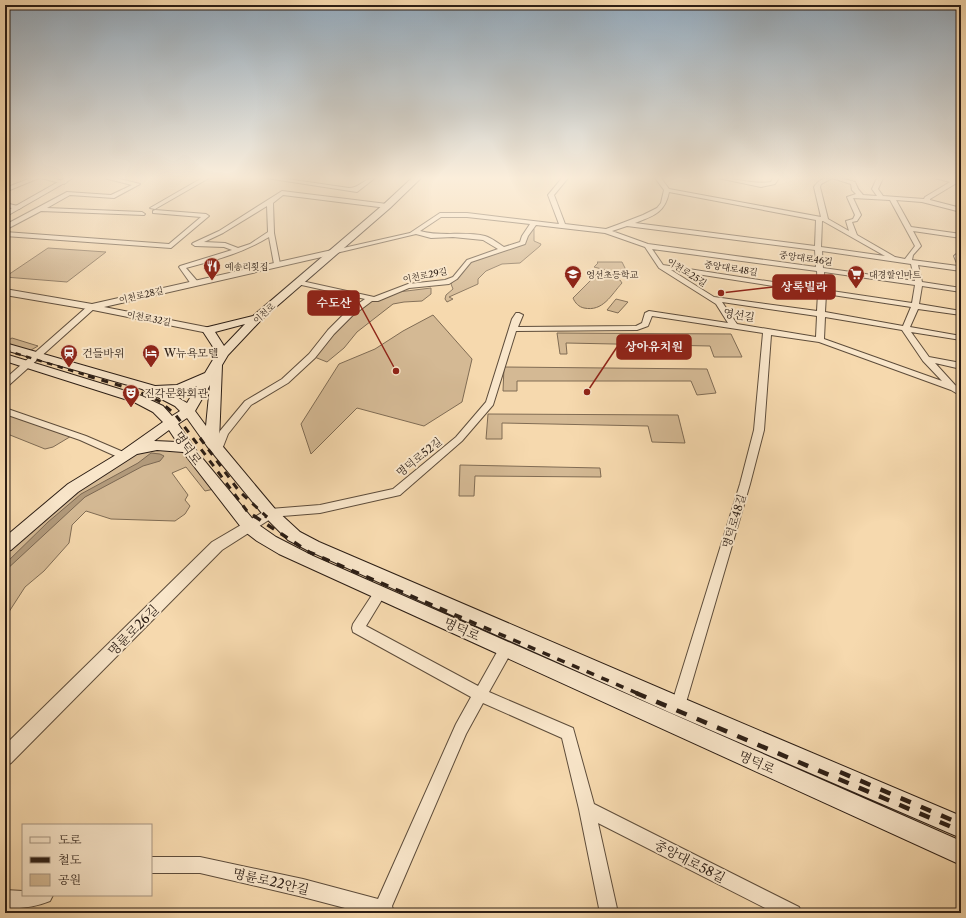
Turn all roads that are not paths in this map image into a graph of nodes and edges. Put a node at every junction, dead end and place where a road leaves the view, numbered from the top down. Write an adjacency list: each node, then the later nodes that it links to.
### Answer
1 (822, 220): 27 (street)
2 (18, 221): 17 (street)
3 (200, 221): 22 (street)
4 (239, 221): 28 (street)
5 (271, 221): 21 (street)
6 (369, 221): 29 (main road, 이천로)
7 (432, 221): 20 (street)
8 (516, 221): 14 (street)
9 (561, 221): 16 (street)
10 (634, 221): 15 (street)
11 (824, 221): 23 (street)
12 (850, 221): 23 (street)
13 (904, 221): 18 (street)
14 (534, 223): 16 (street); 26 (street, 이천로29길)
15 (627, 224): 19 (street); 27 (street)
16 (563, 227): 19 (street)
17 (5, 228)
18 (909, 230): 24 (street); 32 (street)
19 (606, 231): 25 (street)
20 (416, 232): 26 (street); 29 (street)
21 (271, 233): 28 (street); 33 (street)
22 (5, 234)
23 (854, 236): 31 (street)
24 (961, 236)
25 (647, 246): 34 (street, 이천로25길); 36 (street, 중앙대로46길)
26 (503, 248): 44 (street, 이천로29길)
27 (818, 248): 31 (street); 36 (street)
28 (237, 250): 38 (street)
29 (332, 252): 33 (street, 이천로28길); 39 (main road, 이천로)
30 (961, 252): 35 (street)
31 (898, 260): 32 (street)
32 (911, 262): 37 (street); 40 (street)
33 (277, 264): 38 (street, 이천로28길)
34 (660, 266): 43 (street, 중앙대로48길); 45 (street, 이천로25길)
35 (961, 266)
36 (819, 269): 40 (street, 중앙대로46길); 43 (street)
37 (961, 269)
38 (194, 282): 47 (street, 이천로28길)
39 (300, 282): 44 (street, 이천로29길); 51 (main road, 이천로)
40 (919, 284): 41 (street, 중앙대로46길); 46 (street)
41 (961, 290)
42 (5, 292): 47 (street, 이천로28길)
43 (822, 292): 46 (street, 중앙대로48길); 49 (street)
44 (370, 298): 73 (street)
45 (714, 299): 49 (street); 52 (street, 이천로25길)
46 (916, 306): 48 (street, 중앙대로48길); 54 (street)
47 (92, 307): 55 (street, 이천로32길); 63 (street)
48 (961, 313)
49 (821, 314): 54 (street); 58 (street)
50 (518, 315): 53 (street, 명덕로52길)
51 (257, 318): 55 (main road); 62 (main road, 이천로)
52 (733, 325): 53 (street, 영선길); 56 (street, 영선길)
53 (513, 329): 76 (street, 명덕로52길)
54 (905, 329): 57 (street); 64 (street)
55 (208, 330): 62 (main road)
56 (767, 331): 58 (street, 영선길); 82 (street, 명덕로48길)
57 (959, 337): 60 (street)
58 (820, 340): 69 (street, 영선길)
59 (5, 346): 63 (main road, 명덕로)
60 (961, 348)
61 (5, 357): 63 (main road, 명덕로)
62 (220, 358): 66 (main road, 이천로); 73 (main road)
63 (33, 360): 67 (street); 68 (main road, 명덕로); 72 (main road, 명덕로)
64 (926, 360): 65 (street); 69 (street)
65 (961, 366)
66 (210, 375): 68 (main road); 71 (main road, 이천로)
67 (5, 384)
68 (146, 386): 71 (main road, 명덕로)
69 (958, 390)
70 (5, 411): 75 (street)
71 (188, 411): 72 (main road, 이천로); 73 (main road, 명덕로)
72 (171, 423): 74 (main road, 명덕로); 75 (main road, 이천로)
73 (215, 447): 76 (main road, 명덕로)
74 (188, 448): 75 (main road); 77 (main road, 명덕로)
75 (124, 456): 78 (main road, 이천로)
76 (270, 512): 77 (street, 명륜로26길); 82 (main road, 명덕로)
77 (250, 527): 79 (main road, 명덕로); 83 (street, 명륜로26길)
78 (5, 546)
79 (380, 593): 80 (main road, 명덕로); 81 (street)
80 (506, 649): 81 (street); 86 (main road, 명덕로)
81 (480, 695): 84 (street); 90 (street)
82 (678, 706): 85 (main road, 명덕로)
83 (5, 757)
84 (586, 809): 91 (street); 92 (street, 중앙대로58길)
85 (961, 827)
86 (961, 854)
87 (152, 865): 90 (street, 명륜로22안길)
88 (39, 896): 89 (street)
89 (5, 899)
90 (384, 911)
91 (608, 913)
92 (793, 913)

